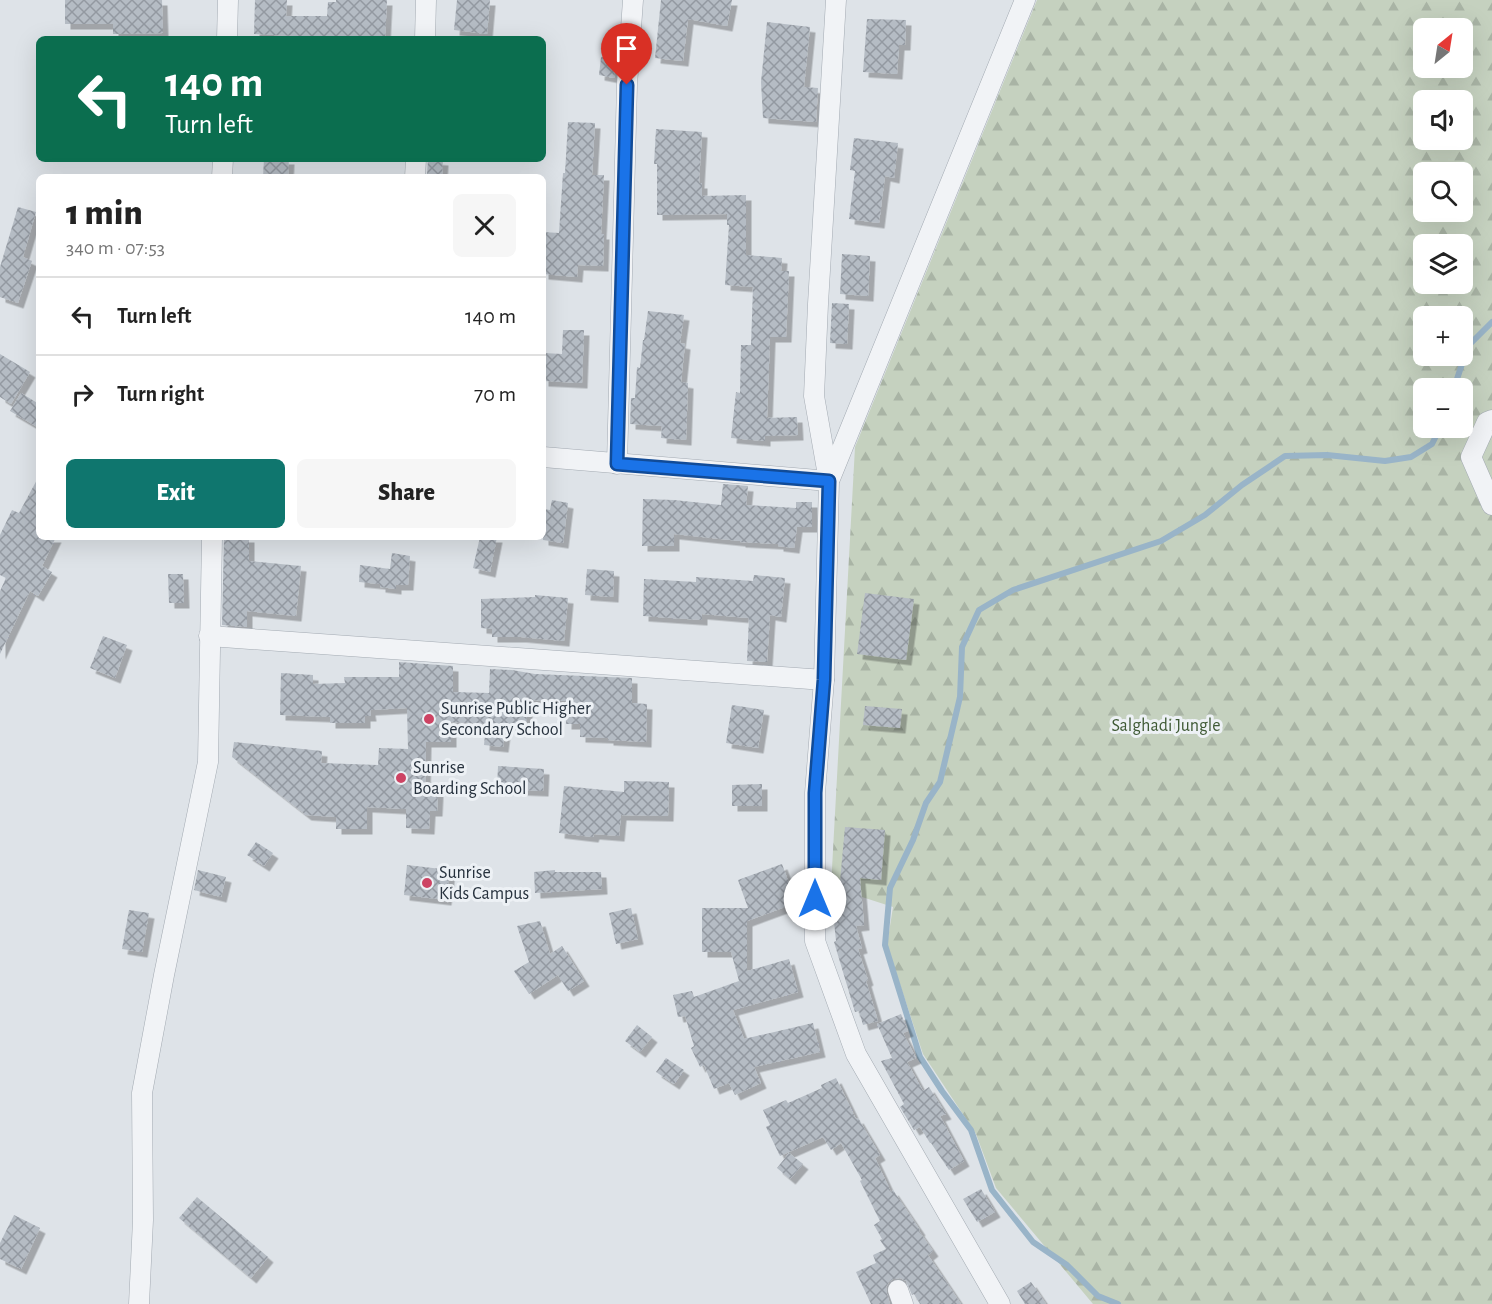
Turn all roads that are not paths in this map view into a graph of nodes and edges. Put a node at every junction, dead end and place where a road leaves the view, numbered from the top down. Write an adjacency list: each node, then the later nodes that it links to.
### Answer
1 (228, 0): 6 (street)
2 (426, 0): 7 (street)
3 (633, 0): 10 (street)
4 (836, 0): 11 (street)
5 (1025, 0): 11 (street)
6 (227, 36)
7 (424, 36)
8 (1492, 420): 12 (street)
9 (546, 457): 10 (street)
10 (617, 464): 11 (street)
11 (829, 481): 15 (street)
12 (1492, 505)
13 (212, 540): 14 (street)
14 (209, 636): 15 (street); 16 (street)
15 (824, 680): 17 (street)
16 (140, 1304)
17 (1000, 1304)

